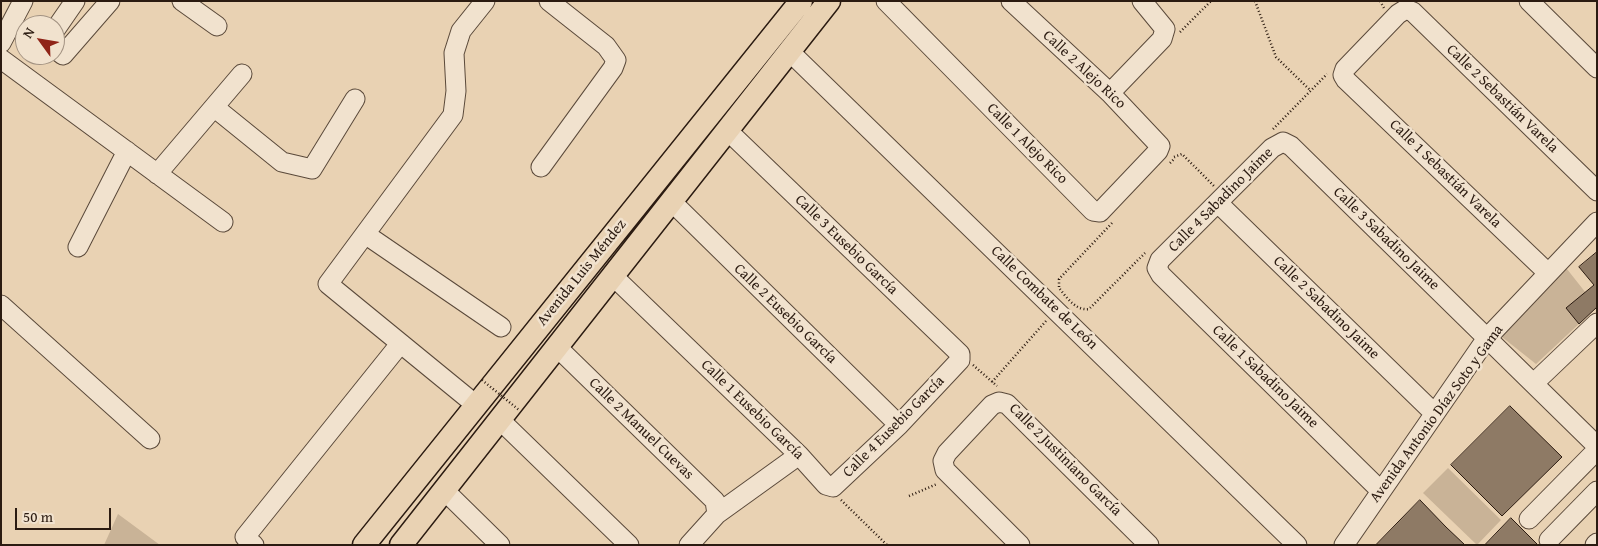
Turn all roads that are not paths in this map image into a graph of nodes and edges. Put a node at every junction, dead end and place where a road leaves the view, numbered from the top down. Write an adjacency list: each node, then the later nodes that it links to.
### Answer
1 (23, 1): 14 (street)
2 (75, 1): 15 (street)
3 (110, 1): 20 (street)
4 (485, 1): 38 (street)
5 (549, 1): 31 (street)
6 (801, 1): 51 (main road, Avenida Luis Méndez)
7 (829, 1): 19 (main road, Avenida Luis Méndez)
8 (886, 1): 28 (street, Calle 1 Alejo Rico)
9 (1011, 1): 24 (street, Calle 2 Alejo Rico)
10 (1142, 1): 24 (street)
11 (1529, 1): 22 (street)
12 (186, 2): 16 (street)
13 (1406, 9): 33 (street, Calle 2 Sebastián Varela); 41 (street, Calle 1 Sebastián Varela)
14 (21, 15)
15 (65, 16)
16 (217, 26)
17 (15, 28): 18 (street)
18 (1, 43)
19 (790, 52): 27 (main road, Avenida Luis Méndez); 75 (street, Calle Combate de León)
20 (65, 53)
21 (1, 59): 30 (street)
22 (1597, 68)
23 (242, 74): 26 (street)
24 (1110, 93): 28 (street, Calle 2 Alejo Rico)
25 (356, 99): 26 (street)
26 (214, 107): 32 (street)
27 (728, 131): 35 (main road, Avenida Luis Méndez); 49 (street, Calle 3 Eusebio García)
28 (1155, 139)
29 (1282, 142): 34 (street, Calle 4 Sabadino Jaime); 46 (street, Calle 3 Sabadino Jaime)
30 (127, 151): 32 (street); 39 (street)
31 (541, 167)
32 (157, 174): 36 (street)
33 (1597, 191)
34 (1215, 194): 40 (street, Calle 4 Sabadino Jaime); 52 (street, Calle 2 Sabadino Jaime)
35 (672, 202): 42 (main road, Avenida Luis Méndez); 54 (street, Calle 2 Eusebio García)
36 (223, 222)
37 (1597, 222): 41 (street, Avenida Antonio Díaz Soto y Gama)
38 (365, 234): 45 (street); 47 (street)
39 (78, 246)
40 (1155, 254): 63 (street, Calle 1 Sabadino Jaime)
41 (1548, 272): 46 (street, Avenida Antonio Díaz Soto y Gama)
42 (614, 278): 48 (main road, Avenida Luis Méndez); 58 (street, Calle 1 Eusebio García)
43 (1, 305): 55 (street)
44 (1597, 323): 50 (street)
45 (501, 326)
46 (1487, 338): 50 (street, Calle 3 Sabadino Jaime); 52 (street, Avenida Antonio Díaz Soto y Gama)
47 (400, 344): 51 (street); 67 (street)
48 (558, 348): 53 (main road, Avenida Luis Méndez); 64 (street, Calle 2 Manuel Cuevas)
49 (960, 357): 54 (street, Calle 4 Eusebio García)
50 (1534, 383): 56 (street, Calle 3 Sabadino Jaime)
51 (476, 405): 68 (main road, Avenida Luis Méndez)
52 (1434, 413): 63 (street, Avenida Antonio Díaz Soto y Gama)
53 (510, 415): 62 (main road, Avenida Luis Méndez); 71 (street)
54 (899, 425): 60 (street, Calle 4 Eusebio García)
55 (150, 440)
56 (1597, 446)
57 (1597, 450): 59 (street)
58 (799, 456): 60 (street, Calle 1 Eusebio García); 64 (street)
59 (1578, 470): 61 (street); 65 (street)
60 (826, 485)
61 (1597, 489): 66 (street)
62 (445, 491): 69 (main road, Avenida Luis Méndez); 70 (street)
63 (1381, 491): 76 (street, Avenida Antonio Díaz Soto y Gama)
64 (717, 514): 72 (street)
65 (1529, 519)
66 (1549, 540)
67 (254, 545)
68 (364, 545)
69 (401, 545)
70 (500, 545)
71 (629, 545)
72 (689, 545)
73 (1020, 545): 74 (street, Calle 2 Justiniano García)
74 (1149, 545)
75 (1297, 545)
76 (1344, 545)

